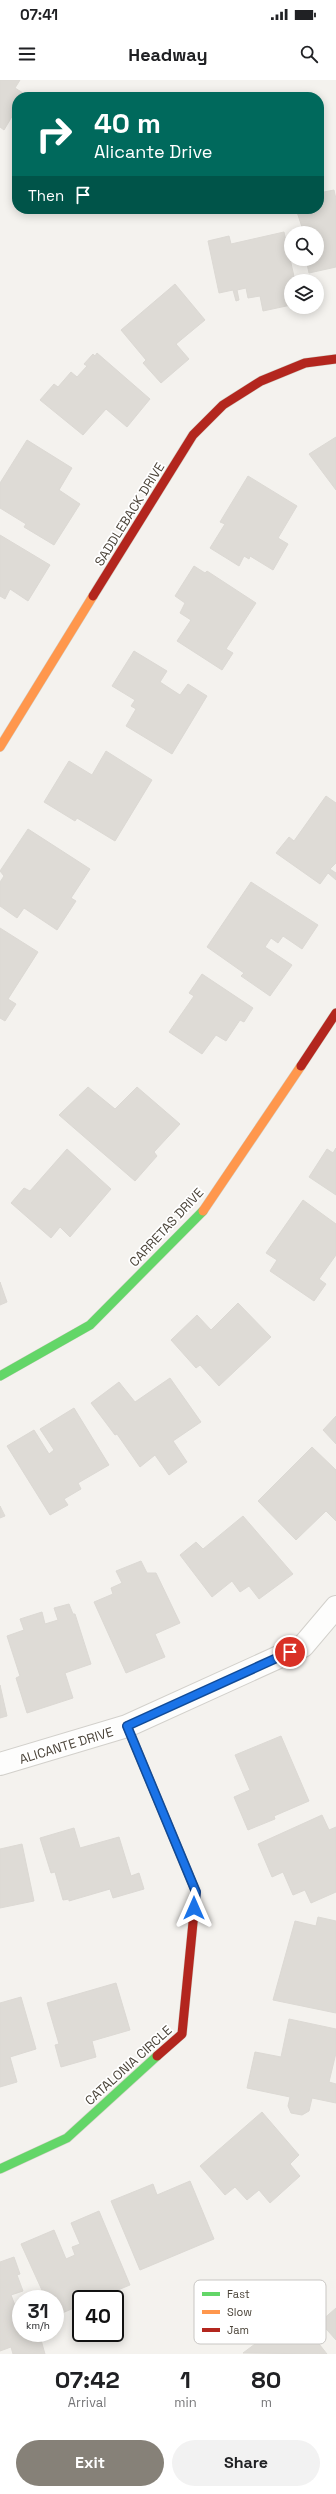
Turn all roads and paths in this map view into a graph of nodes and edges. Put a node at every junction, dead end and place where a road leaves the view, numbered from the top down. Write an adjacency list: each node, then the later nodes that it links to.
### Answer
1 (336, 359): 2 (street, SADDLEBACK DRIVE)
2 (0, 747)
3 (336, 1013): 4 (street, CARRETAS DRIVE)
4 (0, 1376)
5 (336, 1607): 6 (street, ALICANTE DRIVE)
6 (127, 1726): 7 (street, ALICANTE DRIVE); 8 (street, CATALONIA CIRCLE)
7 (0, 1764)
8 (0, 2169)

